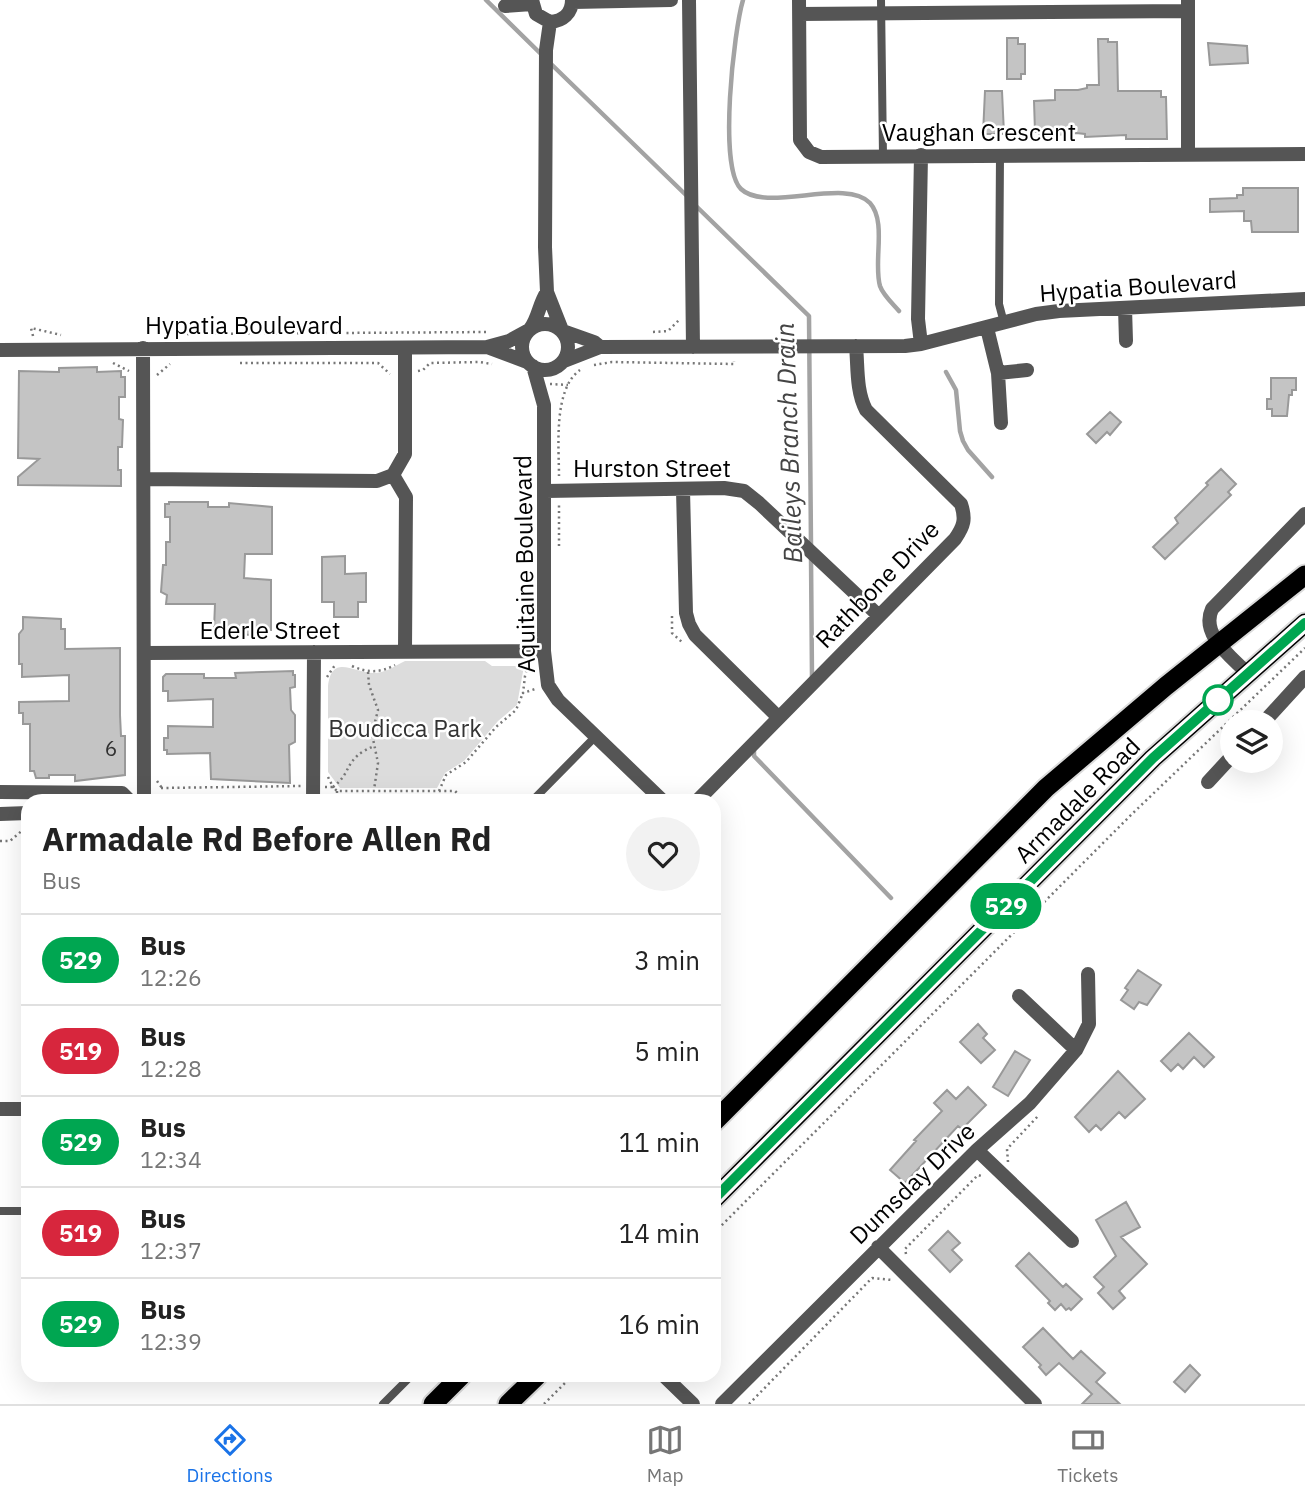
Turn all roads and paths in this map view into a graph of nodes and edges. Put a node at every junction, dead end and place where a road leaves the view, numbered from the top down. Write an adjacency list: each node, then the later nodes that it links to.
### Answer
1 (671, 0): 3 (street)
2 (689, 0): 30 (street)
3 (573, 1): 9 (street)
4 (532, 2): 5 (street); 9 (street)
5 (505, 6)
6 (1188, 6): 8 (street); 12 (street)
7 (799, 7): 8 (street); 14 (street, Vaughan Crescent)
8 (881, 7): 14 (lane)
9 (550, 22): 15 (street)
10 (921, 155): 11 (street, Vaughan Crescent); 14 (street, Vaughan Crescent); 27 (street)
11 (1000, 155): 12 (street, Vaughan Crescent); 19 (lane)
12 (1188, 155): 13 (street, Vaughan Crescent)
13 (1305, 155)
14 (883, 156)
15 (547, 292): 21 (street); 22 (street)
16 (1305, 299): 17 (street, Hypatia Boulevard)
17 (1125, 308): 19 (street, Hypatia Boulevard); 26 (street)
18 (681, 317): 23 (path)
19 (1004, 323): 20 (street, Hypatia Boulevard)
20 (987, 328): 27 (street, Hypatia Boulevard); 43 (street)
21 (529, 330): 22 (street); 34 (street); 39 (street)
22 (563, 330): 28 (street, Hypatia Boulevard); 40 (street)
23 (642, 332)
24 (181, 334): 34 (path)
25 (72, 335): 35 (path)
26 (1126, 341)
27 (921, 344): 29 (street, Hypatia Boulevard)
28 (600, 346): 30 (street, Hypatia Boulevard); 40 (street, Hypatia Boulevard)
29 (856, 346): 31 (street, Hypatia Boulevard); 56 (street, Rathbone Drive)
30 (693, 347): 31 (street, Hypatia Boulevard)
31 (734, 347): 46 (path)
32 (143, 348): 33 (street, Hypatia Boulevard); 35 (street, Hypatia Boulevard); 49 (street)
33 (405, 348): 34 (street, Hypatia Boulevard); 42 (street)
34 (509, 348): 39 (street); 42 (path)
35 (34, 349): 36 (street, Hypatia Boulevard)
36 (0, 350)
37 (239, 363): 42 (path)
38 (169, 364): 44 (path)
39 (530, 364): 40 (street); 45 (street, Aquitaine Boulevard)
40 (561, 364): 45 (street)
41 (1027, 370): 43 (street)
42 (405, 372): 48 (street)
43 (998, 373): 47 (street)
44 (156, 377)
45 (546, 384): 46 (path); 51 (street, Aquitaine Boulevard)
46 (568, 385): 51 (path)
47 (1001, 423)
48 (393, 475): 49 (street); 63 (street)
49 (144, 479): 64 (street)
50 (683, 490): 51 (street, Hurston Street); 56 (street, Hurston Street); 72 (street)
51 (552, 491): 53 (path); 60 (street, Aquitaine Boulevard)
52 (1305, 514): 58 (street)
53 (559, 555)
54 (1305, 575): 58 (highway, Armadale Road)
55 (672, 605): 61 (path)
56 (878, 615): 72 (street, Rathbone Drive)
57 (1305, 622): 67 (highway, Armadale Road)
58 (1219, 643): 67 (street); 99 (highway, Armadale Road)
59 (1305, 648): 105 (path)
60 (544, 651): 63 (street, Ederle Street); 73 (street, Aquitaine Boulevard)
61 (691, 651)
62 (314, 652): 63 (street, Ederle Street); 64 (street, Ederle Street); 84 (street)
63 (405, 652)
64 (144, 653): 83 (street)
65 (528, 665): 69 (path)
66 (368, 672): 74 (path)
67 (1248, 674): 102 (highway, Armadale Road)
68 (1305, 677): 71 (street)
69 (523, 693): 70 (path); 80 (path)
70 (540, 694)
71 (1275, 710)
72 (778, 717): 88 (street, Rathbone Drive)
73 (596, 736): 86 (lane); 87 (street, Aquitaine Boulevard)
74 (374, 746): 77 (path); 78 (path)
75 (1220, 769): 76 (street)
76 (1208, 782)
77 (333, 787): 79 (path); 84 (path)
78 (374, 790): 79 (path); 80 (path)
79 (337, 791)
80 (439, 791): 85 (path)
81 (0, 792): 82 (street)
82 (122, 794)
83 (144, 794)
84 (313, 794)
85 (458, 794)
86 (539, 794)
87 (656, 794)
88 (703, 794)
89 (0, 814): 90 (street)
90 (21, 814)
91 (21, 830): 92 (path)
92 (0, 841)
93 (1088, 974): 95 (street, Dumsday Drive)
94 (1019, 996): 95 (street)
95 (1076, 1050): 96 (street, Dumsday Drive)
96 (1030, 1103): 100 (street, Dumsday Drive); 101 (path)
97 (0, 1109): 98 (street)
98 (21, 1109)
99 (721, 1115)
100 (977, 1150): 101 (street); 107 (street, Dumsday Drive)
101 (1003, 1175): 106 (street); 108 (path)
102 (721, 1192)
103 (0, 1211): 104 (lane)
104 (21, 1211)
105 (721, 1226)
106 (1072, 1241)
107 (878, 1247): 108 (street); 119 (street, Dumsday Drive)
108 (903, 1272): 120 (path); 121 (street)
109 (405, 1382): 114 (lane)
110 (455, 1382): 115 (highway)
111 (531, 1382): 116 (highway)
112 (566, 1382): 117 (path)
113 (670, 1382): 118 (street)
114 (383, 1404)
115 (433, 1404)
116 (508, 1404)
117 (544, 1404)
118 (693, 1404)
119 (722, 1404)
120 (749, 1404)
121 (1035, 1404)

